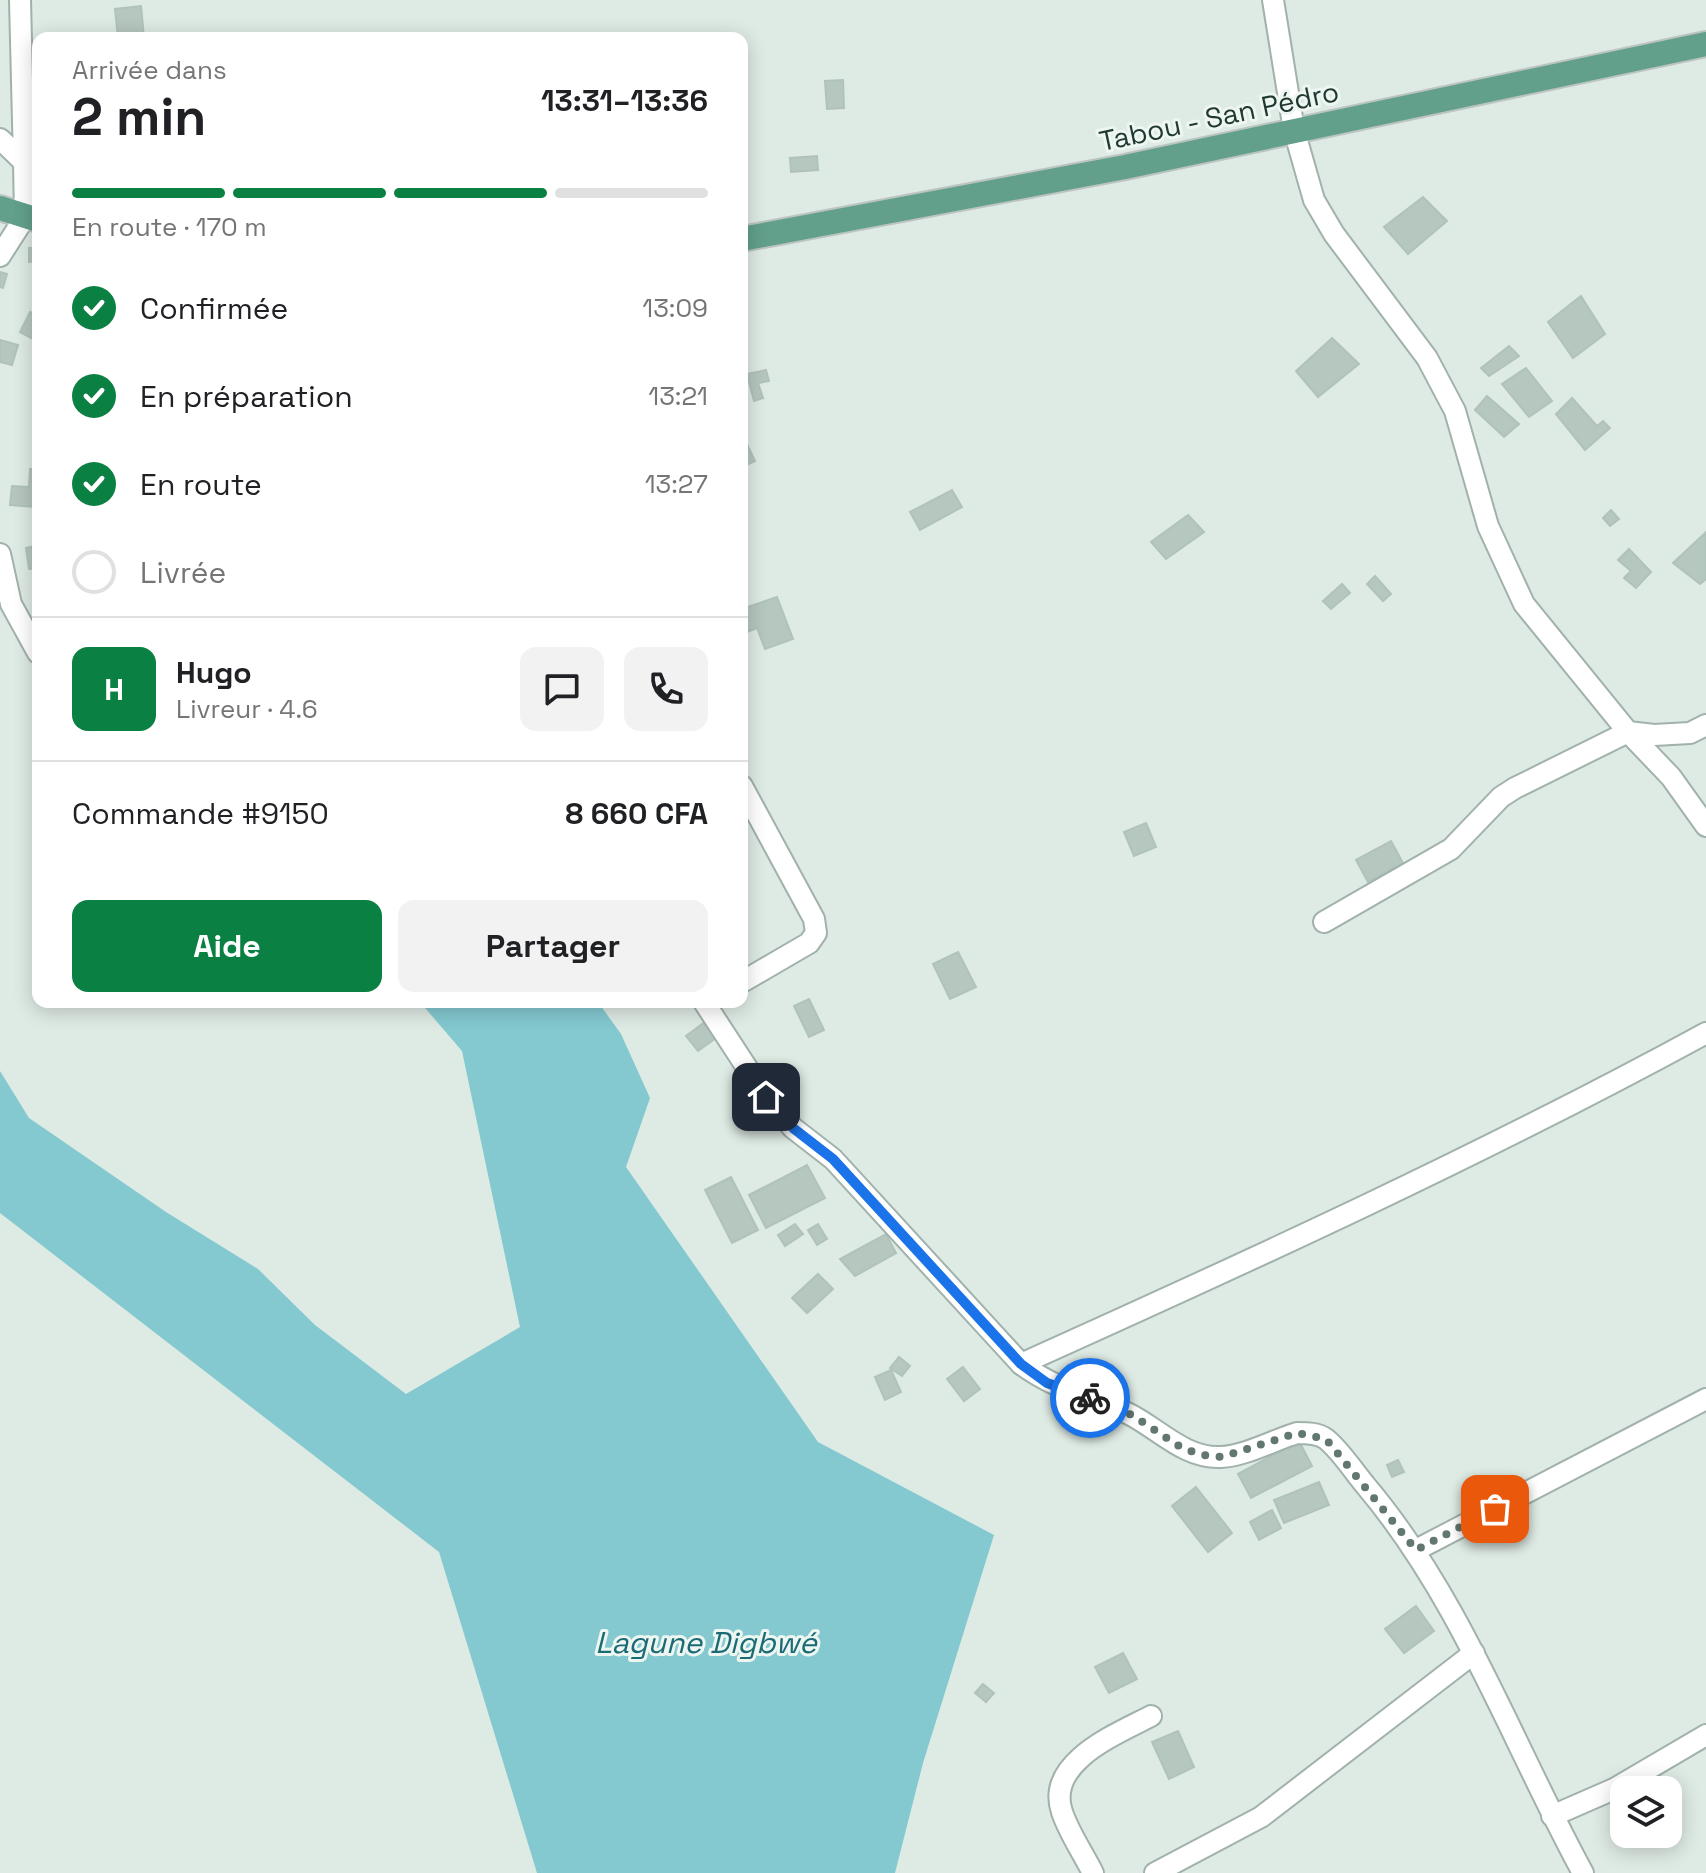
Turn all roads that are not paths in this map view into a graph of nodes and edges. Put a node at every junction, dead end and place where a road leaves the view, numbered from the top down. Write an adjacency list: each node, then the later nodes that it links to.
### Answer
1 (20, 0): 6 (street)
2 (1268, 1): 4 (street)
3 (1706, 44): 4 (main road, Tabou - San Pédro)
4 (1294, 130): 9 (main road, Tabou - San Pédro); 14 (street)
5 (0, 139): 6 (street)
6 (24, 162): 8 (street)
7 (0, 208): 8 (main road)
8 (32, 218): 10 (street)
9 (748, 238)
10 (0, 256)
11 (0, 554): 12 (street)
12 (32, 642)
13 (1706, 725): 14 (street)
14 (1628, 732): 16 (street); 17 (street)
15 (748, 797): 18 (street)
16 (1706, 826)
17 (1324, 922)
18 (748, 979)
19 (708, 1008): 21 (street)
20 (1706, 1033): 21 (street)
21 (1021, 1364): 23 (street)
22 (1706, 1399): 23 (street)
23 (1416, 1550): 24 (street)
24 (1474, 1653): 27 (street); 29 (street)
25 (1151, 1716): 28 (street)
26 (1706, 1735): 27 (street)
27 (1552, 1816): 30 (street)
28 (1093, 1873)
29 (1155, 1873)
30 (1583, 1873)

